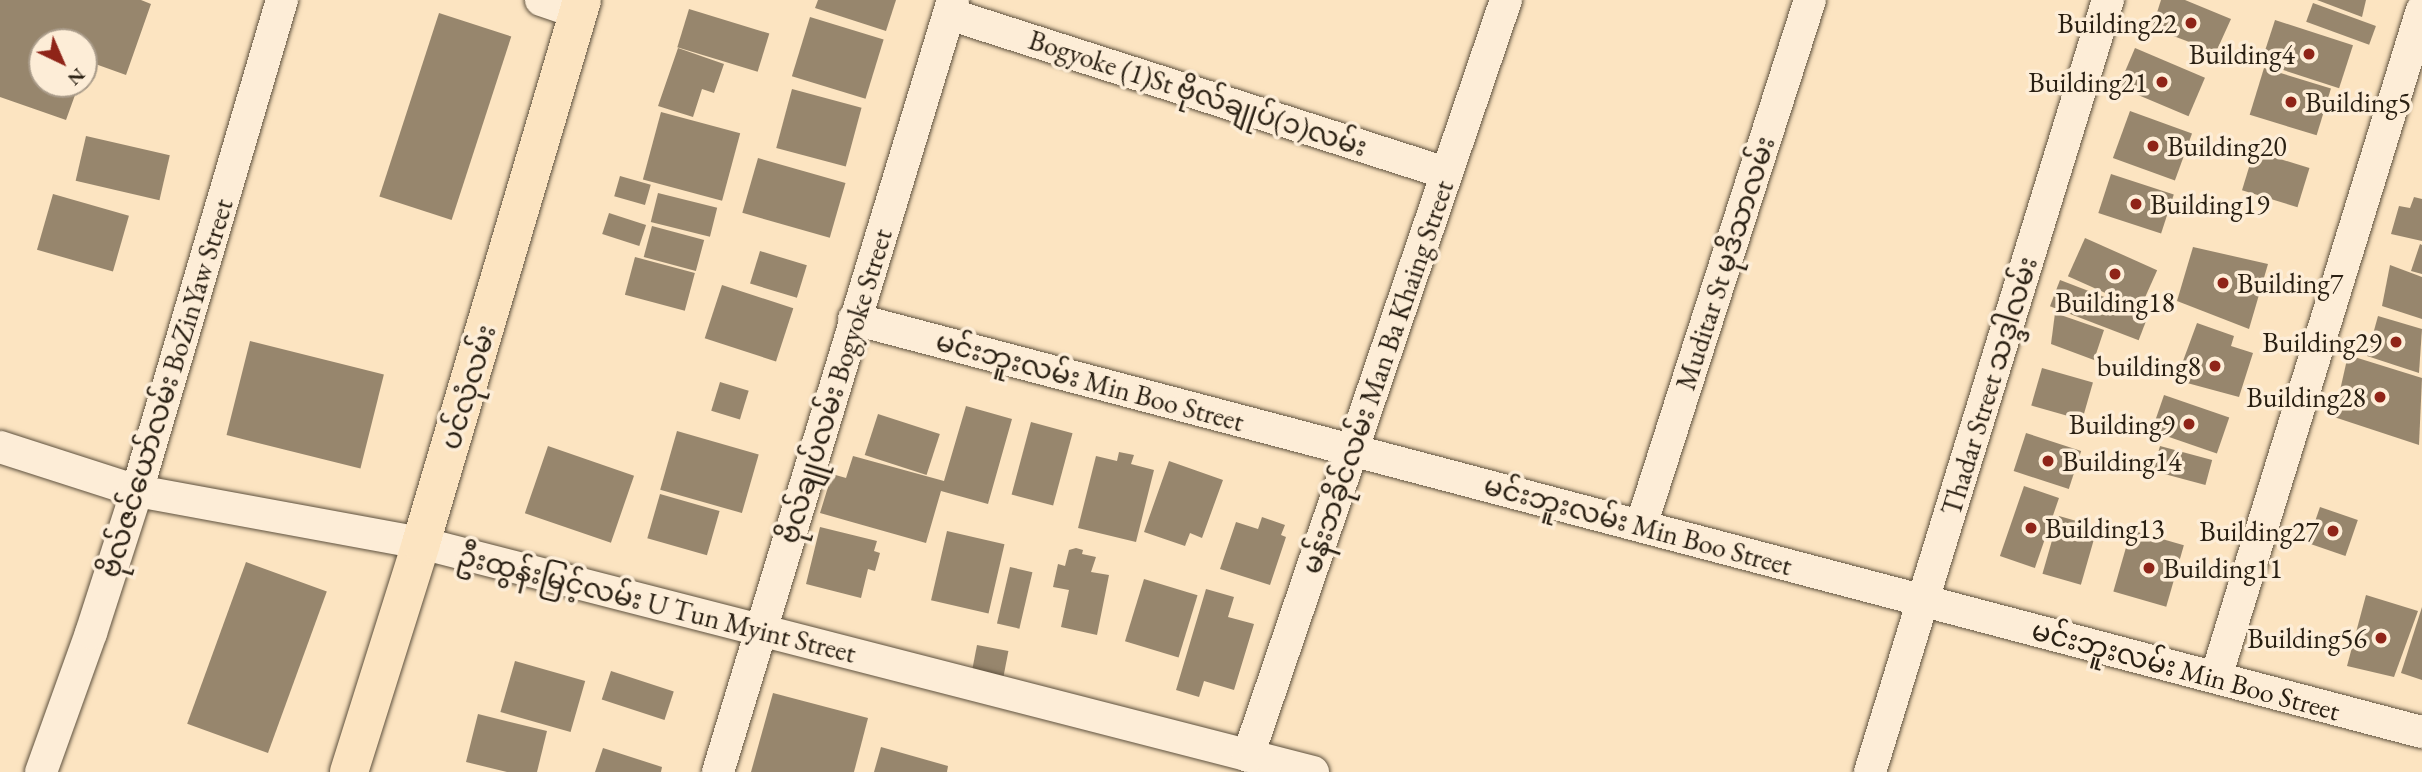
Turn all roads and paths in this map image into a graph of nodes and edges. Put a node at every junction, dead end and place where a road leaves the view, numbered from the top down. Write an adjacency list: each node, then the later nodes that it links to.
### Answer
1 (282, 0): 13 (street, ဗိုလ်ဇင်ယော်လမ်း BoZinYaw Street)
2 (541, 0): 6 (street)
3 (1506, 0): 9 (street, မန်းဘခိုင်လမ်း Man Ba Khaing Street)
4 (1810, 0): 14 (street, Muditar St မုဒိသာလမ်း)
5 (2108, 0): 16 (street, Thadar Street သဒ္ဒါလမ်း)
6 (580, 6): 15 (main road, ပင်လုံလမ်း)
7 (951, 7): 9 (street, Bogyoke (1)St ဗိုလ်ချုပ်(၁)လမ်း); 10 (street, ဗိုလ်ချုပ်လမ်း Bogyoke Street)
8 (2422, 10): 18 (street)
9 (1446, 173): 12 (street, မန်းဘခိုင်လမ်း Man Ba Khaing Street)
10 (854, 319): 12 (street, မင်းဘူးလမ်း Min Boo Street); 17 (street, ဗိုလ်ချုပ်လမ်း Bogyoke Street)
11 (0, 447): 13 (street, ဦးထွန်းမြင့်လမ်း U Tun Myint Street)
12 (1351, 449): 14 (street, မင်းဘူးလမ်း Min Boo Street); 20 (street, မန်းဘခိုင်လမ်း Man Ba Khaing Street)
13 (137, 491): 15 (street, ဦးထွန်းမြင့်လမ်း U Tun Myint Street); 21 (street, ဗိုလ်ဇင်ယော်လမ်း BoZinYaw Street)
14 (1641, 526): 16 (street, မင်းဘူးလမ်း Min Boo Street)
15 (421, 543): 17 (street, ဦးထွန်းမြင့်လမ်း U Tun Myint Street); 22 (main road, ပင်လုံလမ်း)
16 (1924, 600): 18 (street, မင်းဘူးလမ်း Min Boo Street); 25 (street, Thadar Street သဒ္ဒါလမ်း)
17 (762, 631): 20 (street, ဦးထွန်းမြင့်လမ်း U Tun Myint Street); 23 (street, ဗိုလ်ချုပ်လမ်း Bogyoke Street)
18 (2216, 677): 19 (street, မင်းဘူးလမ်း Min Boo Street)
19 (2422, 732)
20 (1248, 755): 24 (street, ဦးထွန်းမြင့်လမ်း U Tun Myint Street)
21 (41, 772)
22 (349, 772)
23 (718, 772)
24 (1313, 772)
25 (1870, 772)

